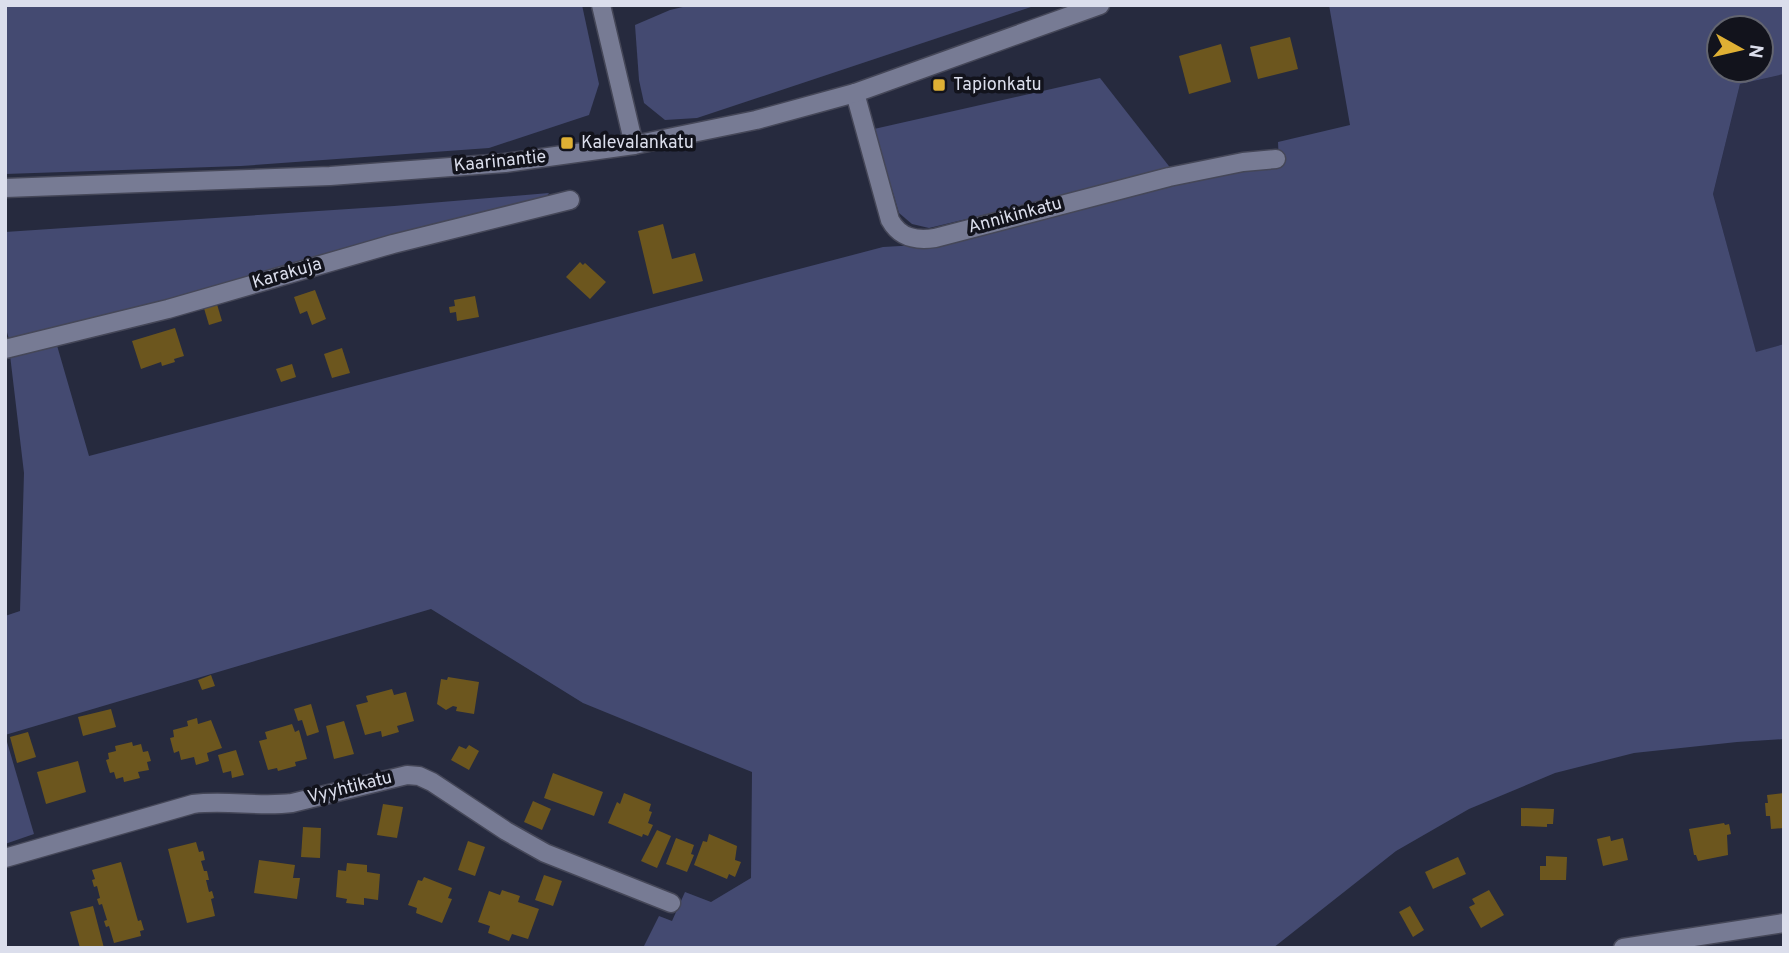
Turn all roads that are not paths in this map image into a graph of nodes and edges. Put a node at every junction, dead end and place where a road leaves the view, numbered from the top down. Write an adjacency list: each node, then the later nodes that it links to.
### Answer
1 (1100, 5): 3 (street, Kaarinantie)
2 (606, 7): 4 (street)
3 (855, 93): 4 (street, Kaarinantie); 5 (street, Annikinkatu)
4 (634, 145): 6 (street, Kaarinantie)
5 (1276, 159)
6 (5, 188)
7 (570, 200): 8 (street, Karakuja)
8 (5, 349)
9 (5, 858): 10 (street, Vyyhtikatu)
10 (671, 903)
11 (1784, 923): 12 (street)
12 (1623, 948)

